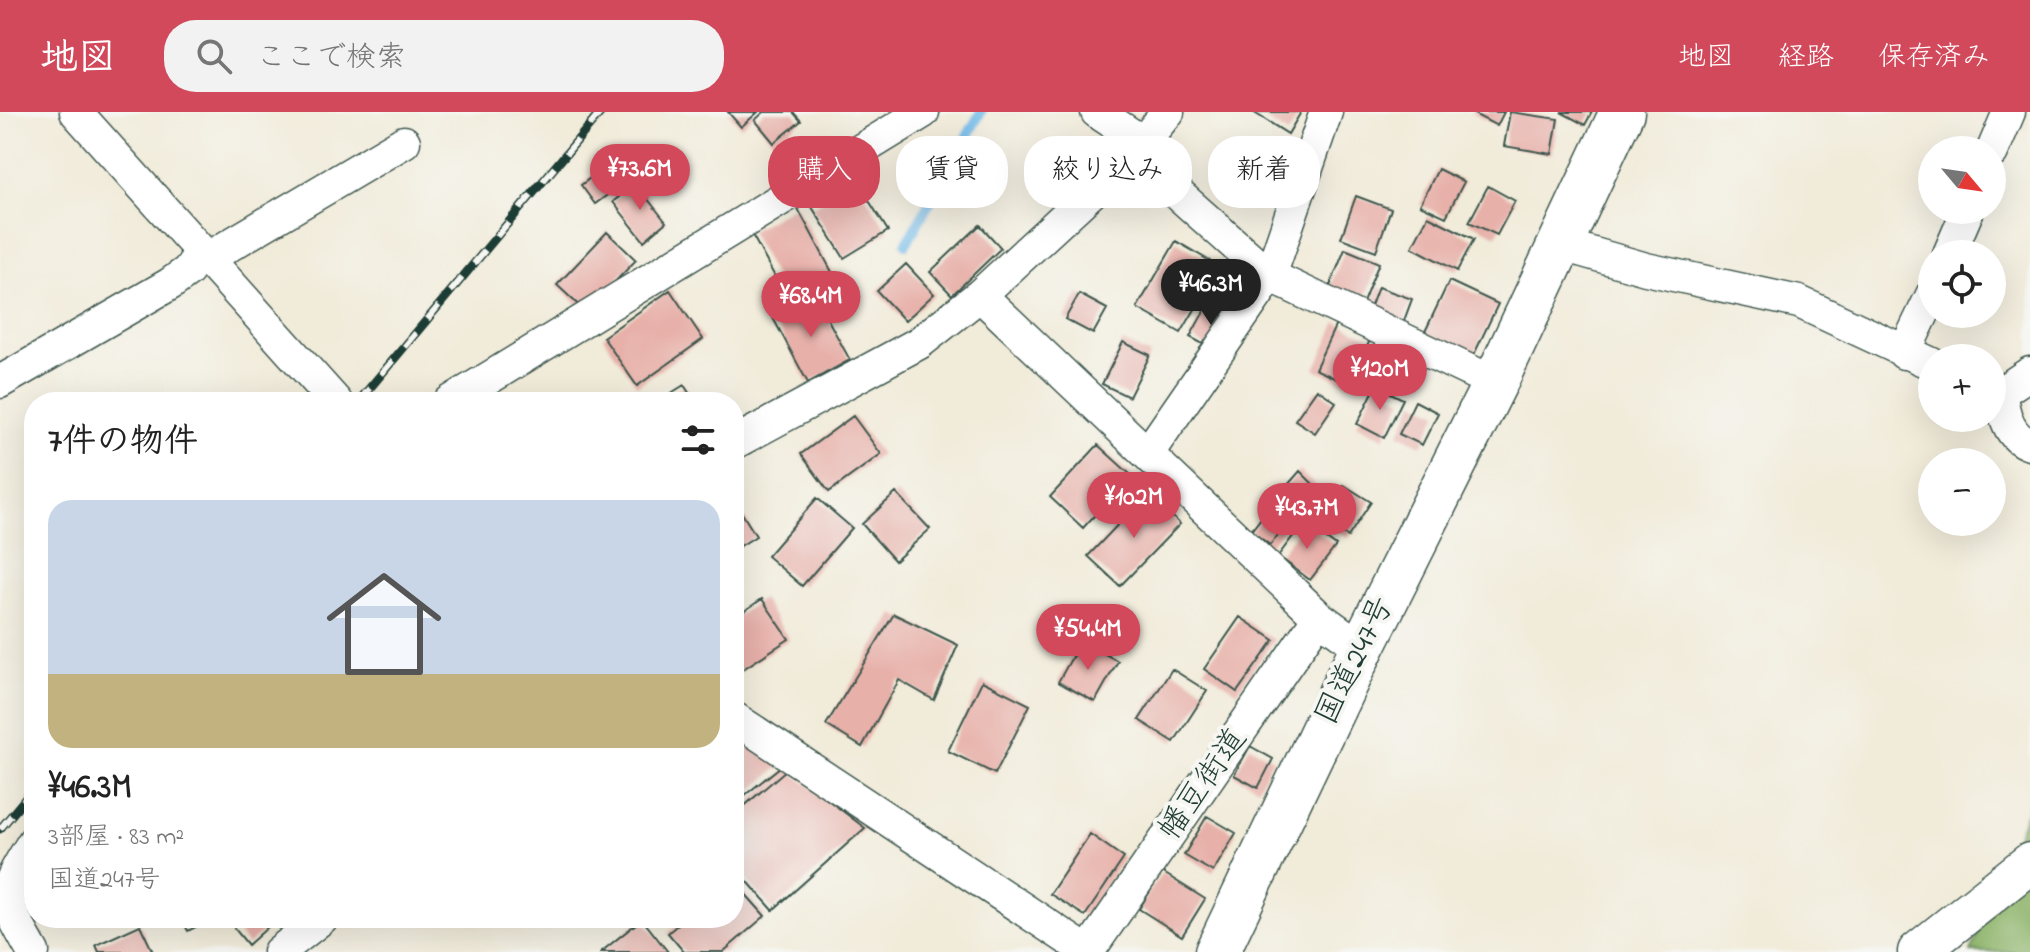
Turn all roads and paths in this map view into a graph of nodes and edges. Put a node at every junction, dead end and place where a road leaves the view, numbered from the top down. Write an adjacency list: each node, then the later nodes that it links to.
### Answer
1 (76, 112): 15 (street)
2 (923, 112): 24 (street)
3 (1097, 112): 8 (street)
4 (1168, 112): 9 (street)
5 (1326, 112): 16 (street)
6 (1622, 112): 14 (highway, 国道247号)
7 (2009, 112): 10 (street)
8 (1124, 136)
9 (1148, 136)
10 (1999, 136)
11 (404, 142): 15 (street)
12 (1192, 200): 16 (street)
13 (1074, 208): 17 (street)
14 (1559, 244): 18 (street); 21 (highway, 国道247号)
15 (205, 254): 20 (street); 23 (street)
16 (1270, 276): 21 (street); 28 (street)
17 (980, 295): 26 (street); 28 (street)
18 (1918, 358)
19 (2030, 373): 22 (street)
20 (0, 382)
21 (1495, 383): 30 (highway, 国道247号)
22 (2006, 386)
23 (327, 392)
24 (466, 392)
25 (2006, 423): 27 (street)
26 (744, 438)
27 (2030, 444)
28 (1148, 453): 29 (street)
29 (1319, 617): 30 (street); 38 (street, 幡豆街道)
30 (1362, 648): 39 (highway, 国道247号)
31 (744, 725): 38 (street)
32 (24, 851): 34 (street)
33 (2030, 863): 40 (main road)
34 (4, 871): 36 (street)
35 (309, 928): 37 (street)
36 (33, 952)
37 (279, 952)
38 (1088, 952)
39 (1217, 952)
40 (1918, 952)

